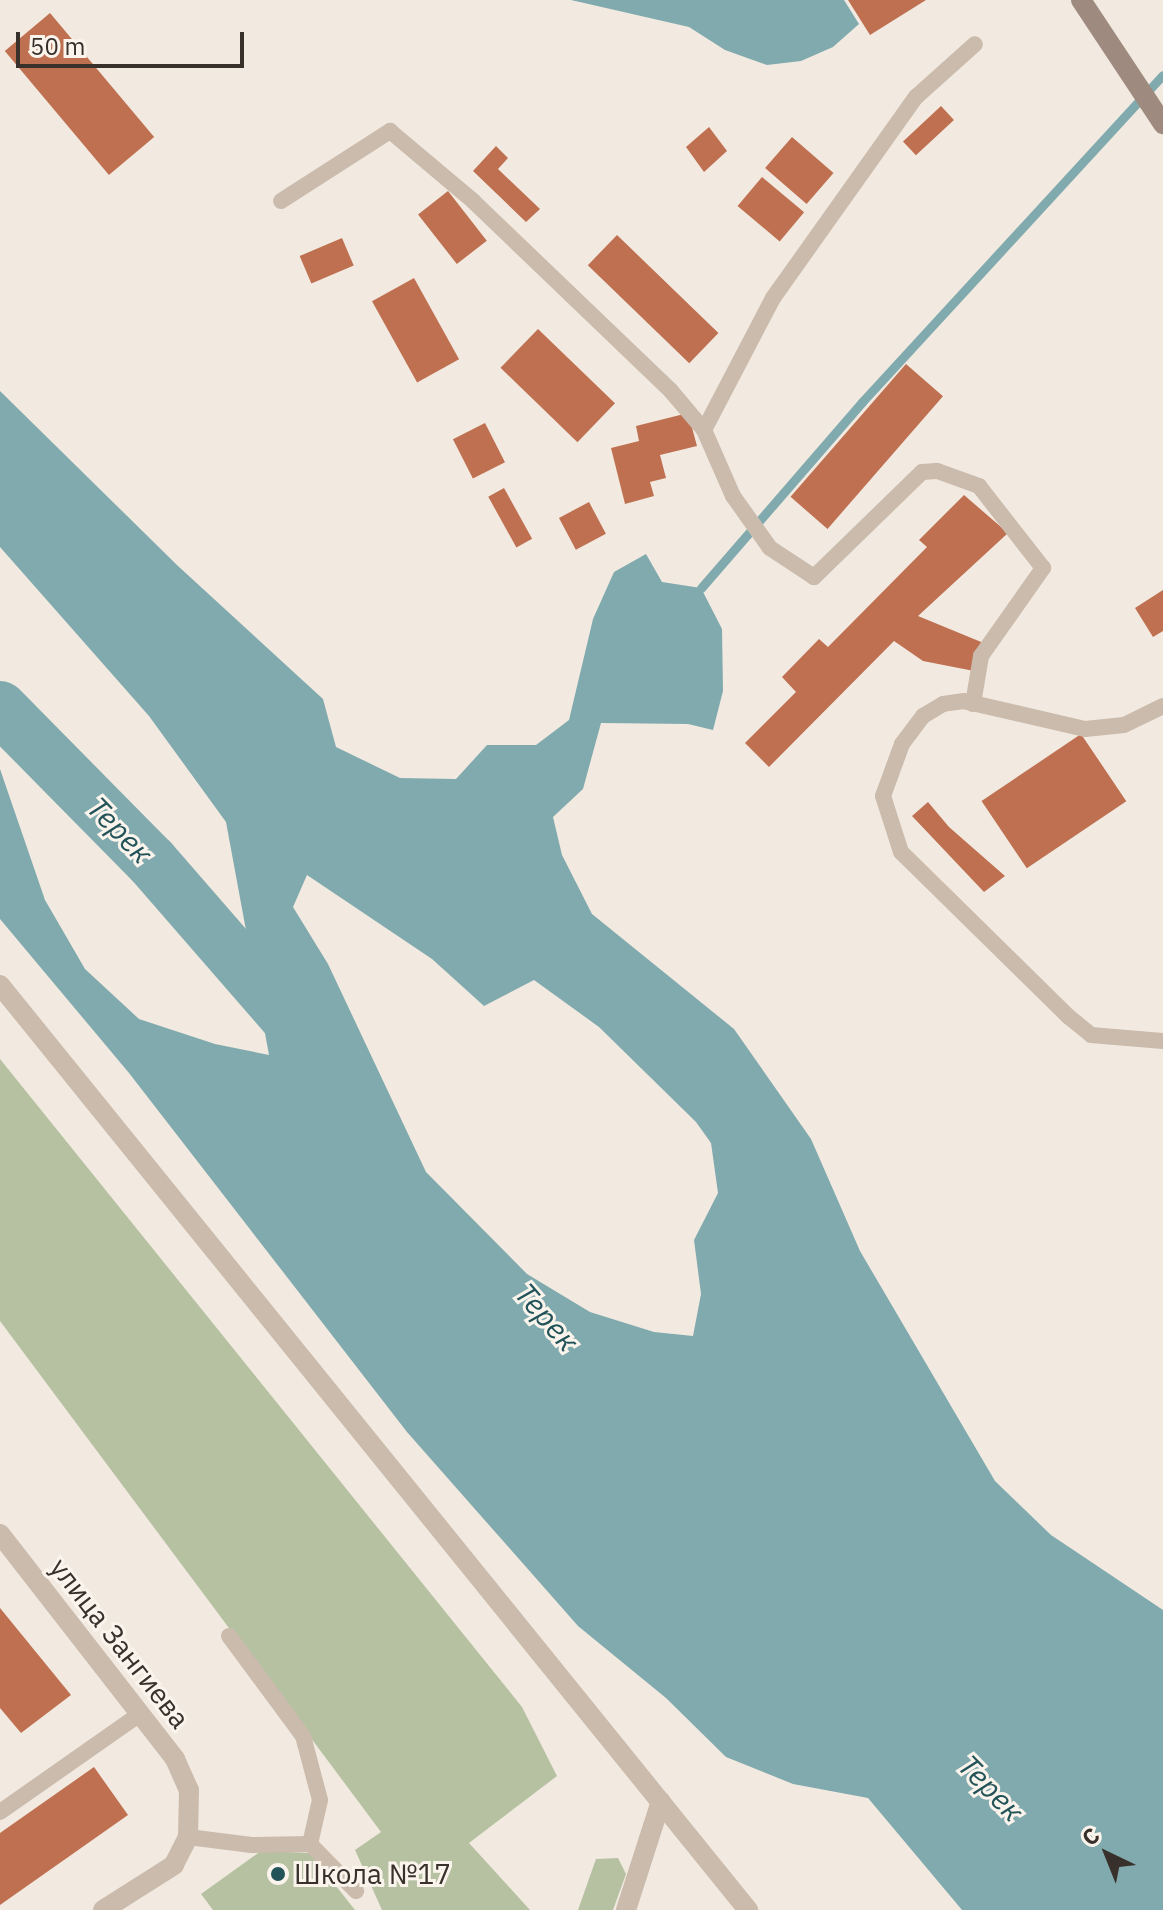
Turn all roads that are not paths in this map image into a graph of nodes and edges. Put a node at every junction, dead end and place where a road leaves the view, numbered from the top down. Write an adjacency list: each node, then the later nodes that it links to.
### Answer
1 (1081, 0): 3 (main road)
2 (975, 44): 5 (lane)
3 (1163, 124)
4 (281, 201): 5 (lane)
5 (704, 430): 6 (lane)
6 (973, 704): 7 (lane); 9 (lane)
7 (1163, 706)
8 (0, 985): 13 (street)
9 (1163, 1041)
10 (0, 1534): 12 (street, улица Зангиева)
11 (229, 1636): 16 (lane)
12 (140, 1714): 14 (lane); 15 (street, улица Зангиева)
13 (661, 1801): 19 (street); 20 (street)
14 (2, 1806)
15 (188, 1837): 16 (lane); 18 (street)
16 (310, 1844): 17 (lane)
17 (356, 1891)
18 (103, 1910)
19 (626, 1910)
20 (748, 1910)

